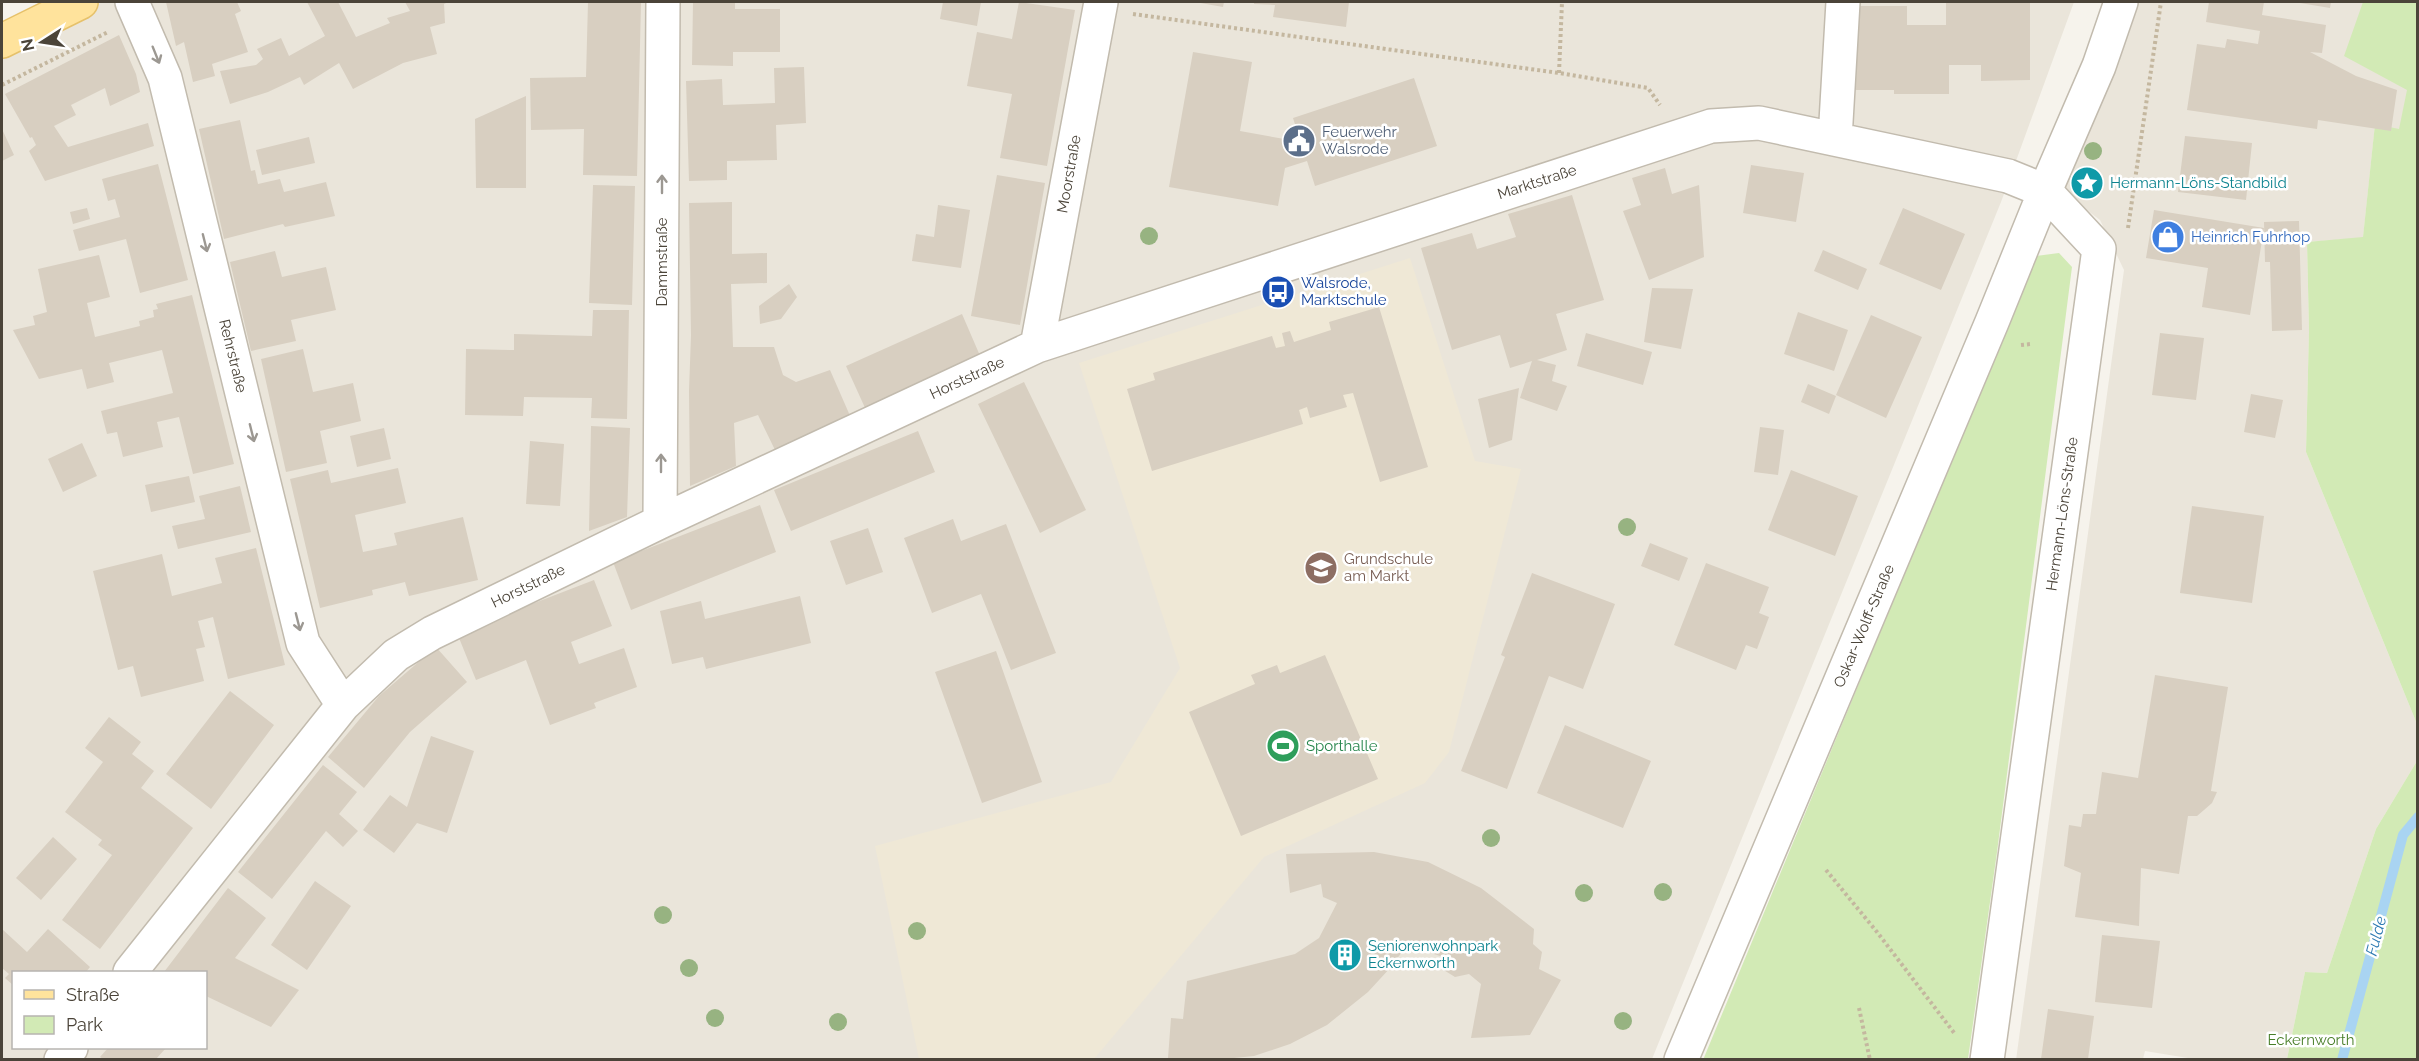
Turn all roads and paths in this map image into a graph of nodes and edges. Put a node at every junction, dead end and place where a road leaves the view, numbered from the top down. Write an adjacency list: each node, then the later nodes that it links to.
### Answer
1 (81, 2): 9 (main road)
2 (663, 2): 17 (street, Dammstraße, one-way to 2)
3 (1562, 2): 10 (path)
4 (1843, 2): 13 (street)
5 (2121, 2): 14 (street)
6 (2161, 2): 15 (path)
7 (1100, 6): 10 (path); 16 (street, Moorstraße)
8 (136, 9): 11 (path); 18 (street, Rehrstraße, one-way to 18)
9 (2, 41)
10 (1559, 73): 12 (path)
11 (2, 85)
12 (1681, 135): 13 (street, Marktstraße); 16 (street, Marktstraße)
13 (1835, 139): 14 (street, Marktstraße)
14 (2045, 191): 15 (street, Hermann-Löns-Straße); 23 (street, Oskar-Wolff-Straße)
15 (2097, 264): 25 (street, Hermann-Löns-Straße)
16 (1037, 346): 17 (street, Horststraße)
17 (660, 522): 18 (street, Horststraße)
18 (343, 705): 20 (street, Horststraße)
19 (1826, 870): 22 (path)
20 (131, 971)
21 (1858, 1008): 24 (path)
22 (1960, 1041)
23 (1681, 1059)
24 (1870, 1059)
25 (1987, 1059)

